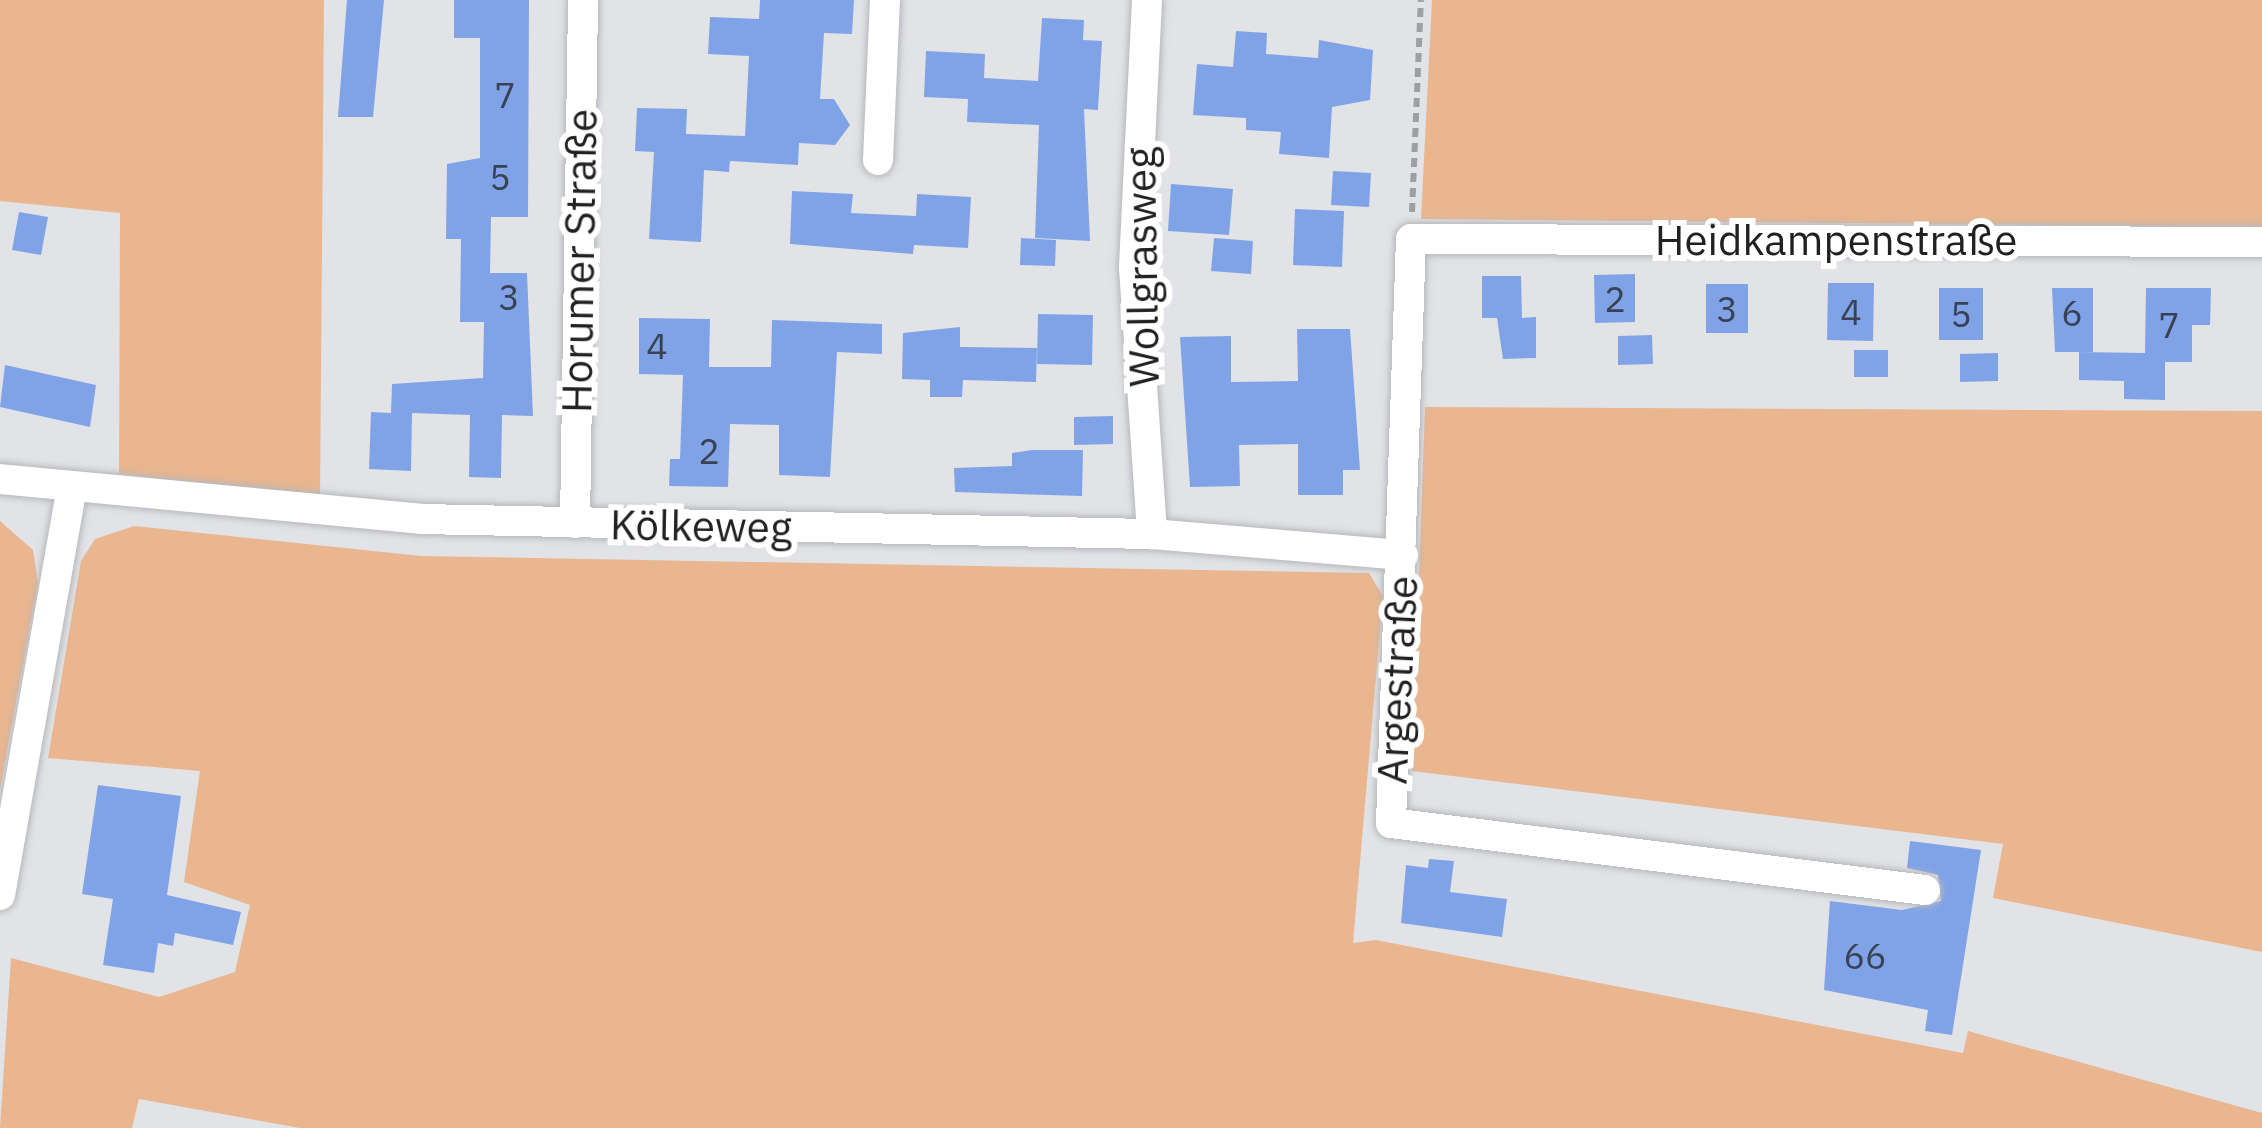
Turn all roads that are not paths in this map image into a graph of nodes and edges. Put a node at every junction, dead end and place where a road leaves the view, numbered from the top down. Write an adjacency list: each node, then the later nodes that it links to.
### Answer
1 (583, 0): 9 (street, Horumer Straße)
2 (885, 0): 4 (street)
3 (1147, 0): 10 (street, Wollgrasweg)
4 (878, 160)
5 (1411, 239): 6 (street, Heidkampenstraße); 11 (street, Argestraße)
6 (2262, 242)
7 (0, 479): 8 (street, Kölkeweg)
8 (72, 486): 9 (street, Kölkeweg); 13 (street)
9 (575, 523): 10 (street, Kölkeweg)
10 (1152, 534): 11 (street, Kölkeweg)
11 (1403, 555): 12 (street, Argestraße)
12 (1925, 890)
13 (0, 895)

